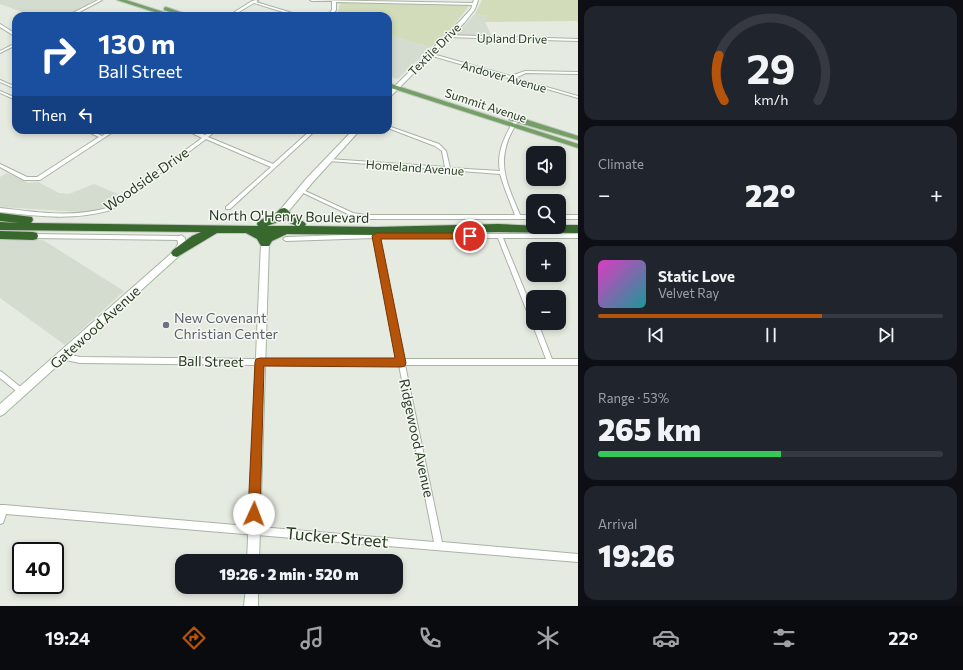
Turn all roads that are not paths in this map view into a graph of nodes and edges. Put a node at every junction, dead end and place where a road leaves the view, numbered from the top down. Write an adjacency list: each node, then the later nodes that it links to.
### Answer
1 (100, 0): 9 (street)
2 (120, 0): 10 (main road)
3 (136, 0): 11 (main road)
4 (257, 0): 7 (street)
5 (312, 0): 6 (street)
6 (334, 0): 8 (street); 14 (street)
7 (253, 2): 12 (street); 13 (street)
8 (476, 2): 17 (street, Textile Drive)
9 (78, 12)
10 (160, 12)
11 (174, 12)
12 (237, 12)
13 (287, 12)
14 (333, 12)
15 (0, 25): 16 (street)
16 (12, 33)
17 (447, 36): 18 (street, Upland Drive); 21 (street, Textile Drive)
18 (578, 40)
19 (12, 46): 20 (street)
20 (0, 52)
21 (430, 54): 23 (street, Andover Avenue); 27 (street, Textile Drive)
22 (578, 74): 23 (street)
23 (511, 78): 32 (street, Andover Avenue)
24 (0, 81): 28 (street)
25 (392, 81): 27 (main road, Summit Avenue)
26 (392, 85): 27 (main road, Summit Avenue)
27 (398, 85): 30 (street, Textile Drive); 33 (main road, Summit Avenue)
28 (12, 86)
29 (0, 92): 31 (street)
30 (392, 92)
31 (12, 97)
32 (578, 97)
33 (515, 122): 43 (main road, Summit Avenue); 44 (main road, Summit Avenue); 49 (street)
34 (392, 128): 48 (street)
35 (95, 134): 41 (street)
36 (107, 134): 41 (street)
37 (198, 134): 42 (street)
38 (209, 134): 42 (street, Woodside Drive)
39 (309, 134): 47 (street)
40 (353, 134): 45 (street)
41 (102, 137): 46 (street)
42 (205, 137): 47 (street); 52 (street, Woodside Drive)
43 (578, 138)
44 (578, 146)
45 (329, 160): 48 (street, Homeland Avenue); 50 (street)
46 (0, 165)
47 (273, 166): 51 (street)
48 (448, 169): 49 (street, Homeland Avenue)
49 (502, 173): 54 (street)
50 (301, 191): 53 (street); 54 (street)
51 (228, 208)
52 (0, 210)
53 (284, 211): 62 (highway); 63 (highway)
54 (518, 217): 55 (street)
55 (526, 217)
56 (566, 217): 57 (street)
57 (578, 217)
58 (0, 218): 62 (highway, North O'Henry Boulevard)
59 (526, 222): 63 (highway, North O'Henry Boulevard)
60 (566, 222): 61 (highway)
61 (578, 222)
62 (262, 224): 63 (highway, North O'Henry Boulevard)
63 (301, 224)
64 (0, 226): 65 (highway, North O'Henry Boulevard)
65 (159, 229): 67 (highway, North O'Henry Boulevard); 75 (highway)
66 (578, 229): 69 (highway, North O'Henry Boulevard)
67 (227, 230): 68 (highway, North O'Henry Boulevard); 77 (highway)
68 (248, 230): 69 (highway, North O'Henry Boulevard); 76 (highway)
69 (288, 234): 72 (street); 76 (highway)
70 (0, 235): 71 (highway)
71 (33, 236): 75 (street)
72 (376, 236): 73 (street); 84 (street, Ridgewood Avenue)
73 (500, 236): 74 (street); 78 (street)
74 (578, 236)
75 (181, 238): 77 (street)
76 (265, 243): 81 (street)
77 (177, 253): 80 (street, Gatewood Avenue)
78 (526, 301)
79 (537, 330): 82 (street)
80 (61, 356): 81 (street, Ball Street); 86 (street, Gatewood Avenue)
81 (260, 362): 84 (street, Ball Street); 90 (street)
82 (550, 362): 83 (street, Ball Street); 84 (street, Ball Street)
83 (578, 362)
84 (401, 363): 91 (street, Ridgewood Avenue)
85 (0, 374): 86 (street)
86 (22, 392): 87 (street, Gatewood Avenue)
87 (0, 411)
88 (2, 509): 89 (street); 90 (street, Tucker Street)
89 (0, 520)
90 (254, 530): 91 (street, Tucker Street); 92 (street)
91 (439, 546): 93 (street, Tucker Street)
92 (253, 554)
93 (578, 558)
94 (252, 594): 95 (street)
95 (251, 606)

